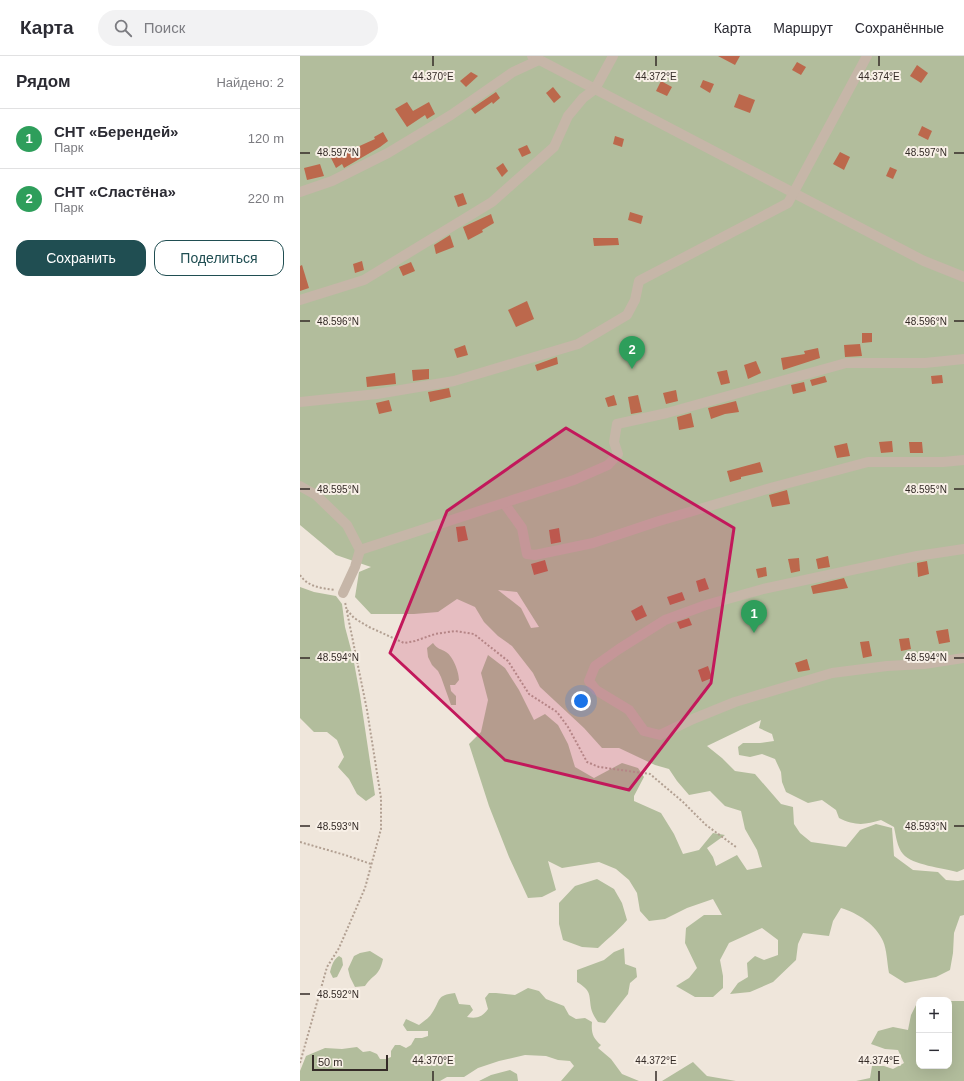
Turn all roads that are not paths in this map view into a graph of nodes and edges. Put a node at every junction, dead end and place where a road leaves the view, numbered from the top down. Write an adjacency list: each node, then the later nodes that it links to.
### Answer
1 (613, 56): 4 (street)
2 (867, 56): 6 (street)
3 (535, 58): 4 (street); 5 (street)
4 (595, 89): 6 (street); 8 (street)
5 (300, 192)
6 (794, 193): 7 (street); 10 (street)
7 (964, 277)
8 (300, 300)
9 (964, 359): 13 (street)
10 (300, 402)
11 (964, 460): 13 (street)
12 (300, 486): 15 (street)
13 (504, 503): 15 (street)
14 (964, 549): 17 (street)
15 (360, 550): 16 (street)
16 (343, 593)
17 (964, 658)

